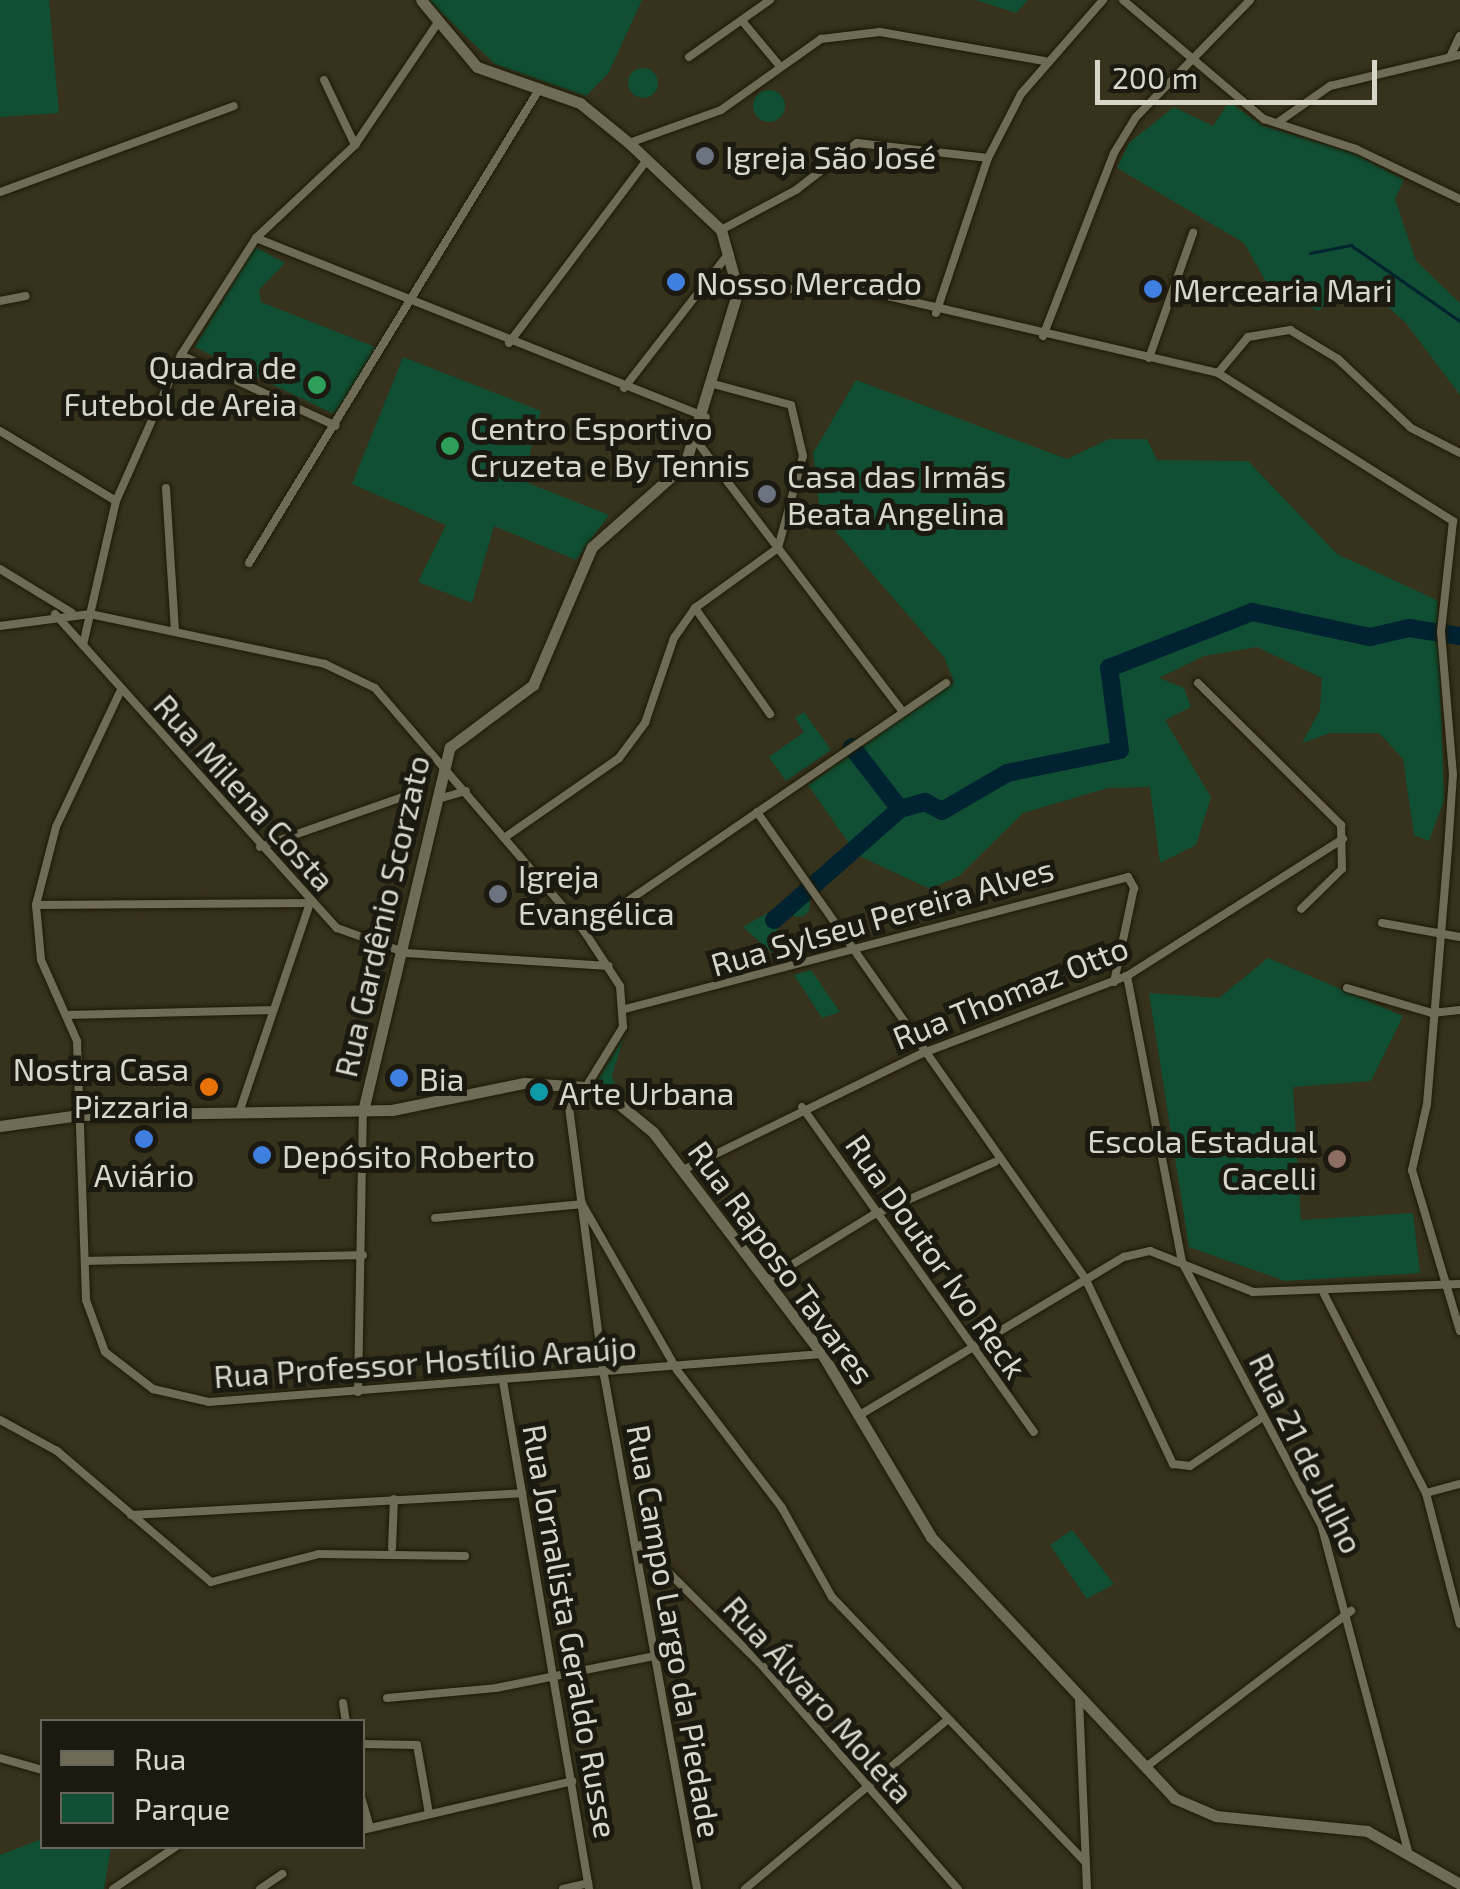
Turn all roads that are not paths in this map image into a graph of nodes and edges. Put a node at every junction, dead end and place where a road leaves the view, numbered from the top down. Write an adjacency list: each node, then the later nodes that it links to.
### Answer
1 (421, 0): 6 (main road, Rua Gardênio Scorzato)
2 (1103, 0): 11 (street)
3 (1123, 0): 12 (street)
4 (1250, 0): 12 (street)
5 (766, 1): 7 (street)
6 (439, 21): 15 (main road, Rua Gardênio Scorzato); 19 (street)
7 (743, 22): 10 (street); 13 (street)
8 (1460, 36): 9 (street)
9 (1455, 56): 17 (street)
10 (689, 57)
11 (1044, 61): 13 (street); 20 (street)
12 (1190, 61): 17 (street); 34 (street)
13 (778, 64): 18 (street)
14 (324, 80): 19 (street)
15 (540, 88): 18 (main road, Rua Gardênio Scorzato); 32 (street)
16 (234, 106): 22 (street)
17 (1277, 122): 23 (street)
18 (629, 143): 21 (main road, Rua Gardênio Scorzato)
19 (355, 146): 26 (street)
20 (988, 158): 24 (street); 33 (street)
21 (647, 160): 24 (main road, Rua Gardênio Scorzato); 35 (street)
22 (0, 192)
23 (1460, 199)
24 (721, 230): 27 (main road, Rua Gardênio Scorzato)
25 (1192, 234): 37 (street)
26 (256, 238): 32 (street); 36 (street)
27 (731, 251): 28 (main road, Rua Gardênio Scorzato); 29 (street)
28 (738, 286): 29 (street); 33 (street); 39 (main road, Rua Gardênio Scorzato)
29 (700, 289): 40 (street)
30 (26, 296): 31 (street)
31 (0, 301)
32 (412, 303): 35 (street); 42 (street)
33 (936, 313): 34 (street)
34 (1043, 336): 37 (street)
35 (509, 343): 40 (street)
36 (181, 354): 42 (street); 47 (street)
37 (1150, 358): 38 (street)
38 (1218, 373): 45 (street); 66 (street)
39 (717, 384): 41 (main road, Rua Gardênio Scorzato); 48 (street)
40 (624, 388): 41 (street)
41 (706, 417): 44 (main road, Rua Gardênio Scorzato)
42 (336, 426): 49 (street)
43 (0, 431): 47 (street)
44 (698, 443): 48 (street); 65 (main road, Rua Gardênio Scorzato)
45 (1460, 453)
46 (166, 488): 58 (street)
47 (116, 501): 55 (street)
48 (778, 548): 52 (street); 63 (street)
49 (249, 563)
50 (0, 569): 51 (street)
51 (42, 594): 54 (street); 56 (street)
52 (695, 608): 64 (street); 71 (street)
53 (55, 614): 54 (street); 56 (street); 59 (street, Rua Milena Costa)
54 (72, 614): 55 (street)
55 (90, 614): 58 (street); 59 (street)
56 (41, 615): 57 (street)
57 (0, 626)
58 (176, 630): 65 (street)
59 (83, 646): 62 (street, Rua Milena Costa)
60 (946, 683): 63 (street)
61 (1198, 683): 72 (street)
62 (120, 692): 73 (street, Rua Milena Costa); 77 (street)
63 (903, 712): 70 (street)
64 (770, 714)
65 (444, 762): 67 (street); 69 (main road, Rua Gardênio Scorzato)
66 (1456, 774): 75 (street)
67 (467, 791): 69 (street); 71 (street)
68 (414, 793): 73 (street)
69 (438, 800): 84 (main road, Rua Gardênio Scorzato)
70 (757, 812): 80 (street); 83 (street)
71 (504, 838): 80 (street)
72 (1343, 840): 78 (street); 86 (street, Rua Thomaz Otto)
73 (260, 847): 76 (street, Rua Milena Costa)
74 (1460, 848): 75 (street)
75 (1448, 850): 82 (street)
76 (310, 903): 77 (street); 84 (street, Rua Milena Costa); 89 (street)
77 (36, 905): 92 (street)
78 (1302, 909)
79 (1382, 923): 82 (street)
80 (584, 931): 85 (street)
81 (1460, 938): 82 (street)
82 (1440, 940): 93 (street)
83 (851, 948): 87 (street, Rua Sylseu Pereira Alves); 90 (street, Rua Sylseu Pereira Alves); 94 (street)
84 (406, 953): 85 (street, Rua Milena Costa); 98 (main road, Rua Gardênio Scorzato)
85 (609, 966): 90 (street)
86 (1126, 976): 87 (street, Rua Thomaz Otto); 109 (street, Rua 21 de Julho)
87 (1114, 982): 94 (street, Rua Thomaz Otto)
88 (1347, 988): 93 (street)
89 (270, 1010): 92 (street); 99 (street)
90 (625, 1010): 96 (street)
91 (1460, 1010): 93 (street)
92 (70, 1014): 100 (street, Rua Professor Hostílio Araújo)
93 (1432, 1014): 113 (street)
94 (922, 1053): 97 (street, Rua Thomaz Otto); 102 (street)
95 (566, 1084): 96 (main road, Rua Raposo Tavares); 98 (main road, Rua Raposo Tavares); 104 (street, Rua Campo Largo da Piedade)
96 (586, 1088): 103 (main road, Rua Raposo Tavares)
97 (802, 1107): 103 (street, Rua Thomaz Otto); 105 (street, Rua Doutor Ivo Reck)
98 (363, 1112): 99 (main road, Rua Raposo Tavares); 107 (street, Rua Gardênio Scorzato)
99 (239, 1113): 100 (main road, Rua Raposo Tavares)
100 (79, 1115): 101 (main road, Rua Raposo Tavares); 108 (street, Rua Professor Hostílio Araújo)
101 (0, 1126)
102 (995, 1162): 105 (street); 110 (street)
103 (684, 1170): 111 (main road, Rua Raposo Tavares)
104 (582, 1204): 106 (street); 118 (street); 119 (street, Rua Campo Largo da Piedade)
105 (873, 1215): 111 (street); 116 (street, Rua Doutor Ivo Reck)
106 (435, 1218)
107 (363, 1255): 108 (street); 121 (street, Rua Gardênio Scorzato)
108 (85, 1261): 121 (street, Rua Professor Hostílio Araújo)
109 (1182, 1262): 110 (street); 114 (street); 123 (street, Rua 21 de Julho)
110 (1085, 1278): 116 (street); 123 (street)
111 (767, 1280): 117 (main road, Rua Raposo Tavares)
112 (1460, 1284): 113 (street)
113 (1444, 1286): 114 (street); 115 (street)
114 (1324, 1294): 128 (street)
115 (1460, 1332)
116 (968, 1348): 122 (street); 125 (street, Rua Doutor Ivo Reck)
117 (822, 1354): 118 (street, Rua Professor Hostílio Araújo); 122 (main road, Rua Raposo Tavares)
118 (676, 1370): 119 (street, Rua Professor Hostílio Araújo); 142 (street)
119 (604, 1375): 120 (street, Rua Professor Hostílio Araújo); 131 (street, Rua Campo Largo da Piedade)
120 (503, 1382): 121 (street, Rua Professor Hostílio Araújo); 127 (street, Rua Jornalista Geraldo Russe)
121 (358, 1392)
122 (858, 1417): 138 (main road, Rua Raposo Tavares)
123 (1263, 1417): 134 (street, Rua 21 de Julho)
124 (0, 1420): 130 (street)
125 (1034, 1432)
126 (1460, 1484): 128 (street)
127 (522, 1493): 129 (street); 137 (street, Rua Jornalista Geraldo Russe)
128 (1426, 1493): 135 (street)
129 (394, 1499): 130 (street); 132 (street)
130 (131, 1515): 132 (street)
131 (641, 1544): 136 (street, Rua Campo Largo da Piedade); 150 (street, Rua Álvaro Moleta)
132 (392, 1548): 133 (street)
133 (465, 1556)
134 (1351, 1611): 147 (street); 154 (street, Rua 21 de Julho)
135 (1460, 1624)
136 (654, 1656): 137 (street); 162 (street, Rua Campo Largo da Piedade)
137 (554, 1674): 139 (street); 149 (street, Rua Jornalista Geraldo Russe)
138 (1079, 1697): 143 (main road, Rua Raposo Tavares); 144 (street)
139 (387, 1698)
140 (343, 1703): 141 (street)
141 (346, 1719)
142 (947, 1720): 150 (street); 155 (street)
143 (1104, 1722): 144 (street); 147 (main road, Rua Raposo Tavares)
144 (1082, 1741): 155 (street)
145 (365, 1744): 151 (street)
146 (0, 1758): 148 (street)
147 (1146, 1767): 154 (main road, Rua Raposo Tavares)
148 (40, 1769)
149 (572, 1780): 151 (street); 158 (street, Rua Jornalista Geraldo Russe)
150 (864, 1789): 163 (street); 164 (street, Rua Álvaro Moleta)
151 (429, 1814): 152 (street)
152 (366, 1829)
153 (173, 1849): 159 (street)
154 (1408, 1850): 157 (main road, Rua Raposo Tavares)
155 (1085, 1862): 165 (street)
156 (282, 1874): 160 (street)
157 (1460, 1884)
158 (588, 1886): 161 (street)
159 (113, 1889)
160 (260, 1889)
161 (563, 1889)
162 (696, 1889)
163 (746, 1889)
164 (958, 1889)
165 (1087, 1889)

